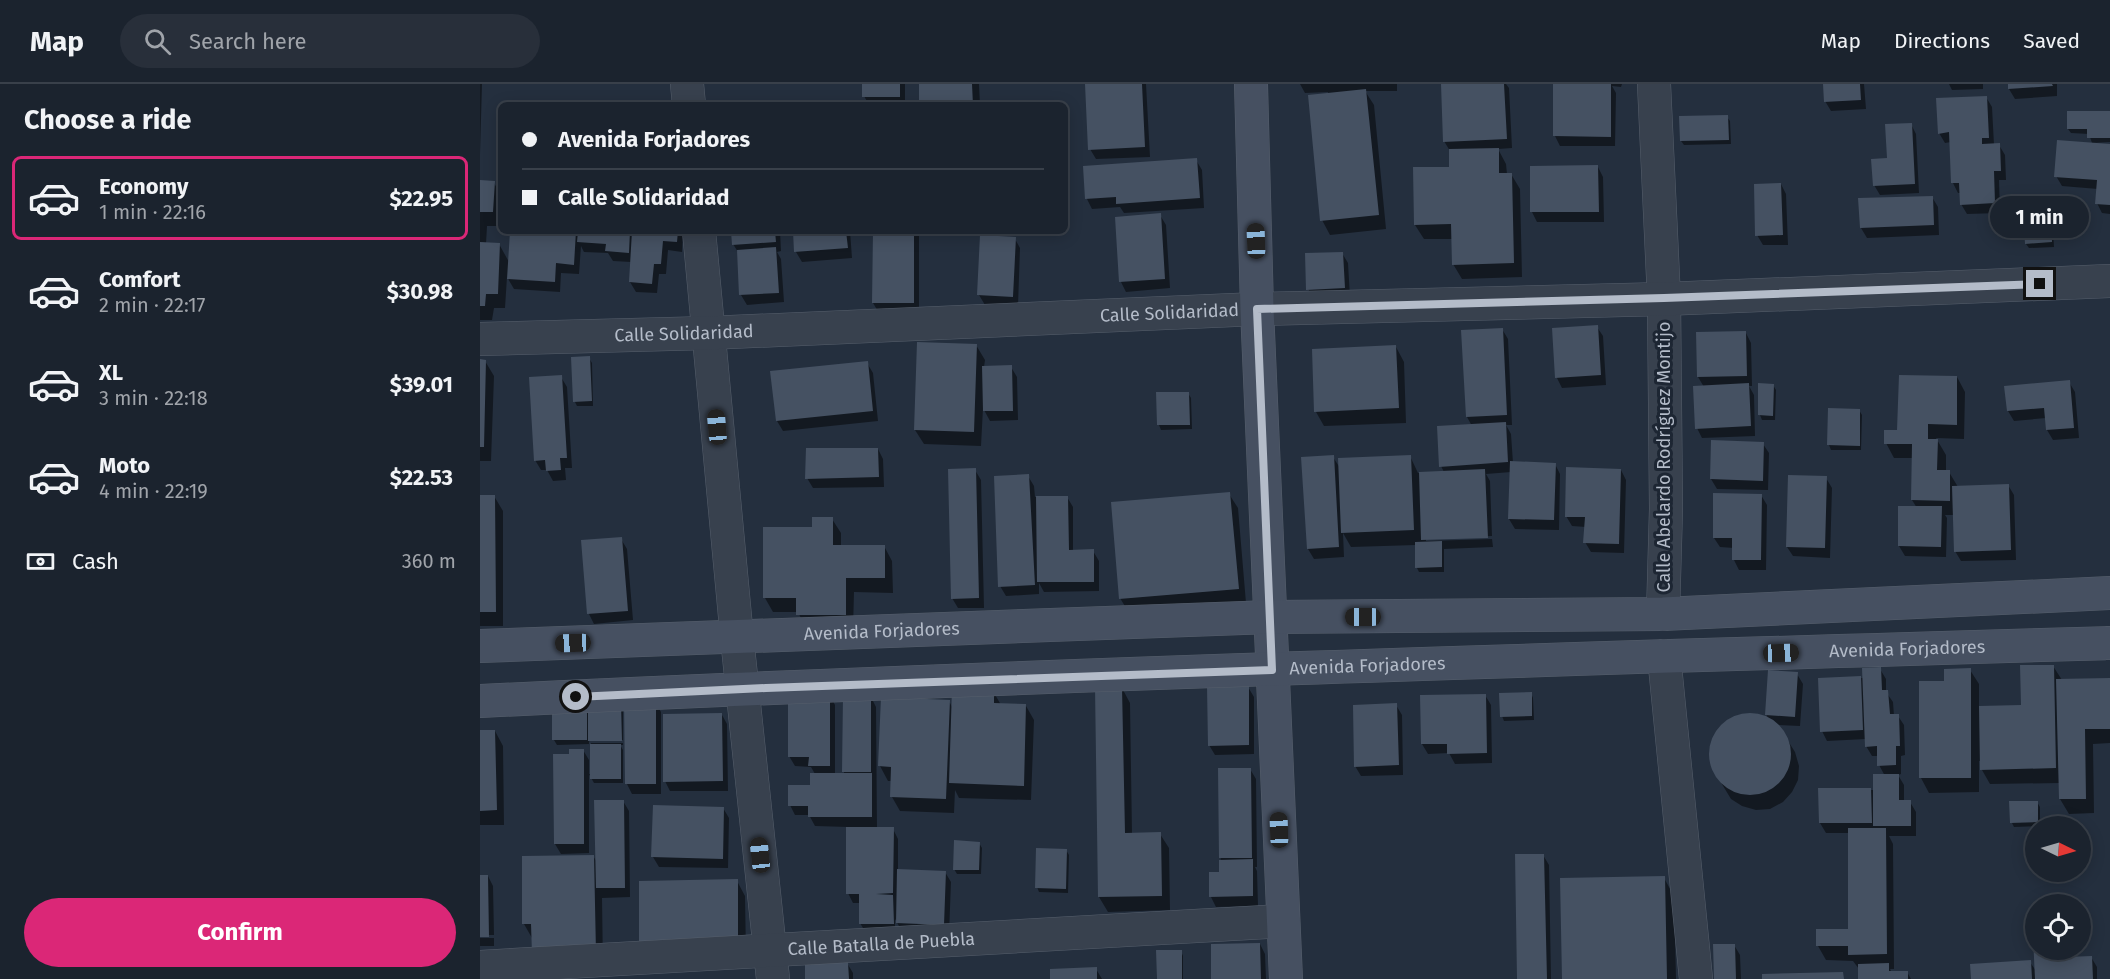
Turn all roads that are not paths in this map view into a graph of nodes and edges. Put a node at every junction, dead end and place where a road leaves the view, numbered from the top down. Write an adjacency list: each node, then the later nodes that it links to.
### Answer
1 (687, 84): 4 (street)
2 (1251, 84): 8 (main road)
3 (1654, 84): 7 (street, Calle Abelardo Rodríguez Montijo)
4 (689, 102)
5 (699, 234): 9 (street)
6 (2110, 281): 7 (street, Calle Solidaridad)
7 (1664, 298): 8 (street, Calle Solidaridad); 12 (street, Calle Abelardo Rodríguez Montijo)
8 (1257, 309): 9 (street, Calle Solidaridad); 13 (main road)
9 (708, 333): 10 (street, Calle Solidaridad); 14 (street)
10 (480, 339)
11 (2110, 593): 12 (main road, Avenida Forjadores)
12 (1663, 614): 13 (main road, Avenida Forjadores)
13 (1271, 617): 14 (main road, Avenida Forjadores); 18 (main road)
14 (737, 638): 16 (main road, Avenida Forjadores); 19 (street)
15 (2110, 643): 17 (main road, Avenida Forjadores)
16 (480, 646)
17 (1664, 656): 18 (main road, Avenida Forjadores); 25 (street)
18 (1272, 670): 19 (main road, Avenida Forjadores); 21 (main road)
19 (743, 689): 20 (main road, Avenida Forjadores); 22 (street)
20 (480, 701)
21 (1283, 921): 22 (street, Calle Batalla de Puebla); 24 (main road)
22 (772, 965): 23 (street, Calle Batalla de Puebla)
23 (480, 967)
24 (1286, 979)
25 (1696, 979)

